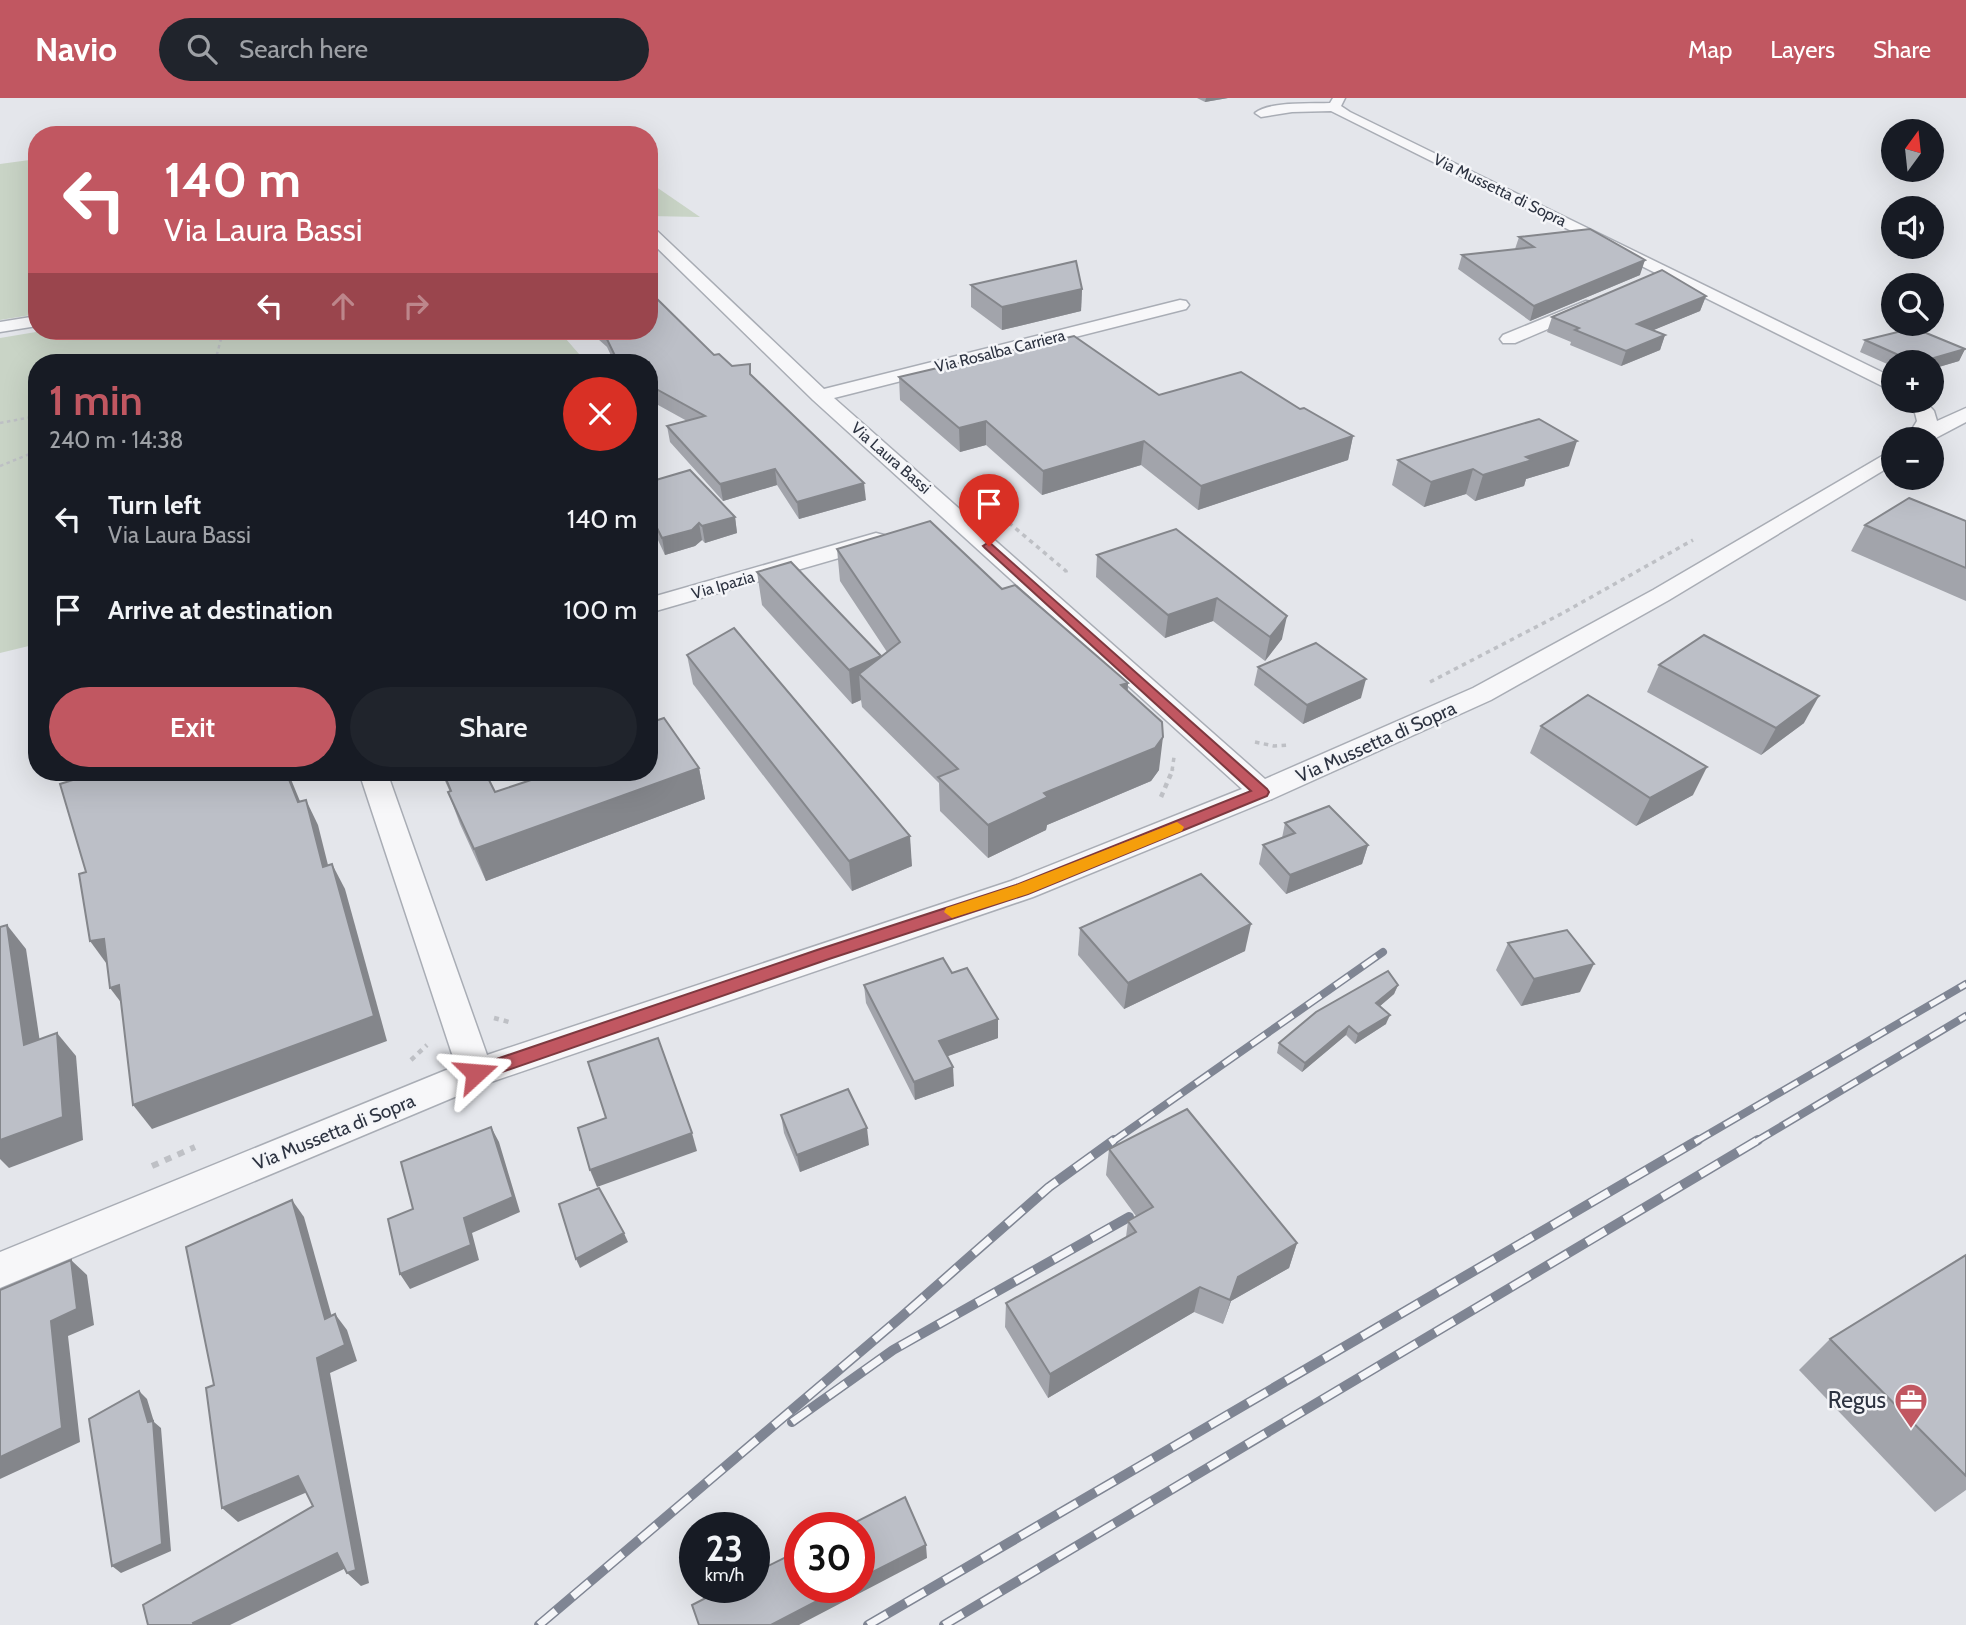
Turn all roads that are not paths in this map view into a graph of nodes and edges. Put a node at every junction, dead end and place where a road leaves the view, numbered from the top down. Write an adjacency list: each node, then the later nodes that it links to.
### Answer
1 (1334, 101): 2 (street, Via Mussetta di Sopra); 4 (street, Via Mussetta di Sopra)
2 (1261, 113)
3 (658, 240): 12 (street, Via Laura Bassi)
4 (1667, 272): 5 (street); 11 (street, Via Mussetta di Sopra)
5 (1642, 282)
6 (1606, 298): 10 (street)
7 (1180, 305): 12 (street, Via Rosalba Carriera)
8 (28, 322): 9 (street)
9 (0, 327)
10 (1509, 339)
11 (1881, 379)
12 (820, 396): 16 (street, Via Laura Bassi)
13 (1966, 414): 14 (street)
14 (1941, 427)
15 (1881, 463): 21 (street, Via Mussetta di Sopra)
16 (957, 516): 17 (street); 21 (street, Via Laura Bassi)
17 (930, 524)
18 (904, 532): 19 (street, Via Ipazia)
19 (658, 603)
20 (376, 781): 22 (street)
21 (1262, 792): 22 (street, Via Mussetta di Sopra)
22 (476, 1073): 23 (street, Via Mussetta di Sopra)
23 (0, 1270)

